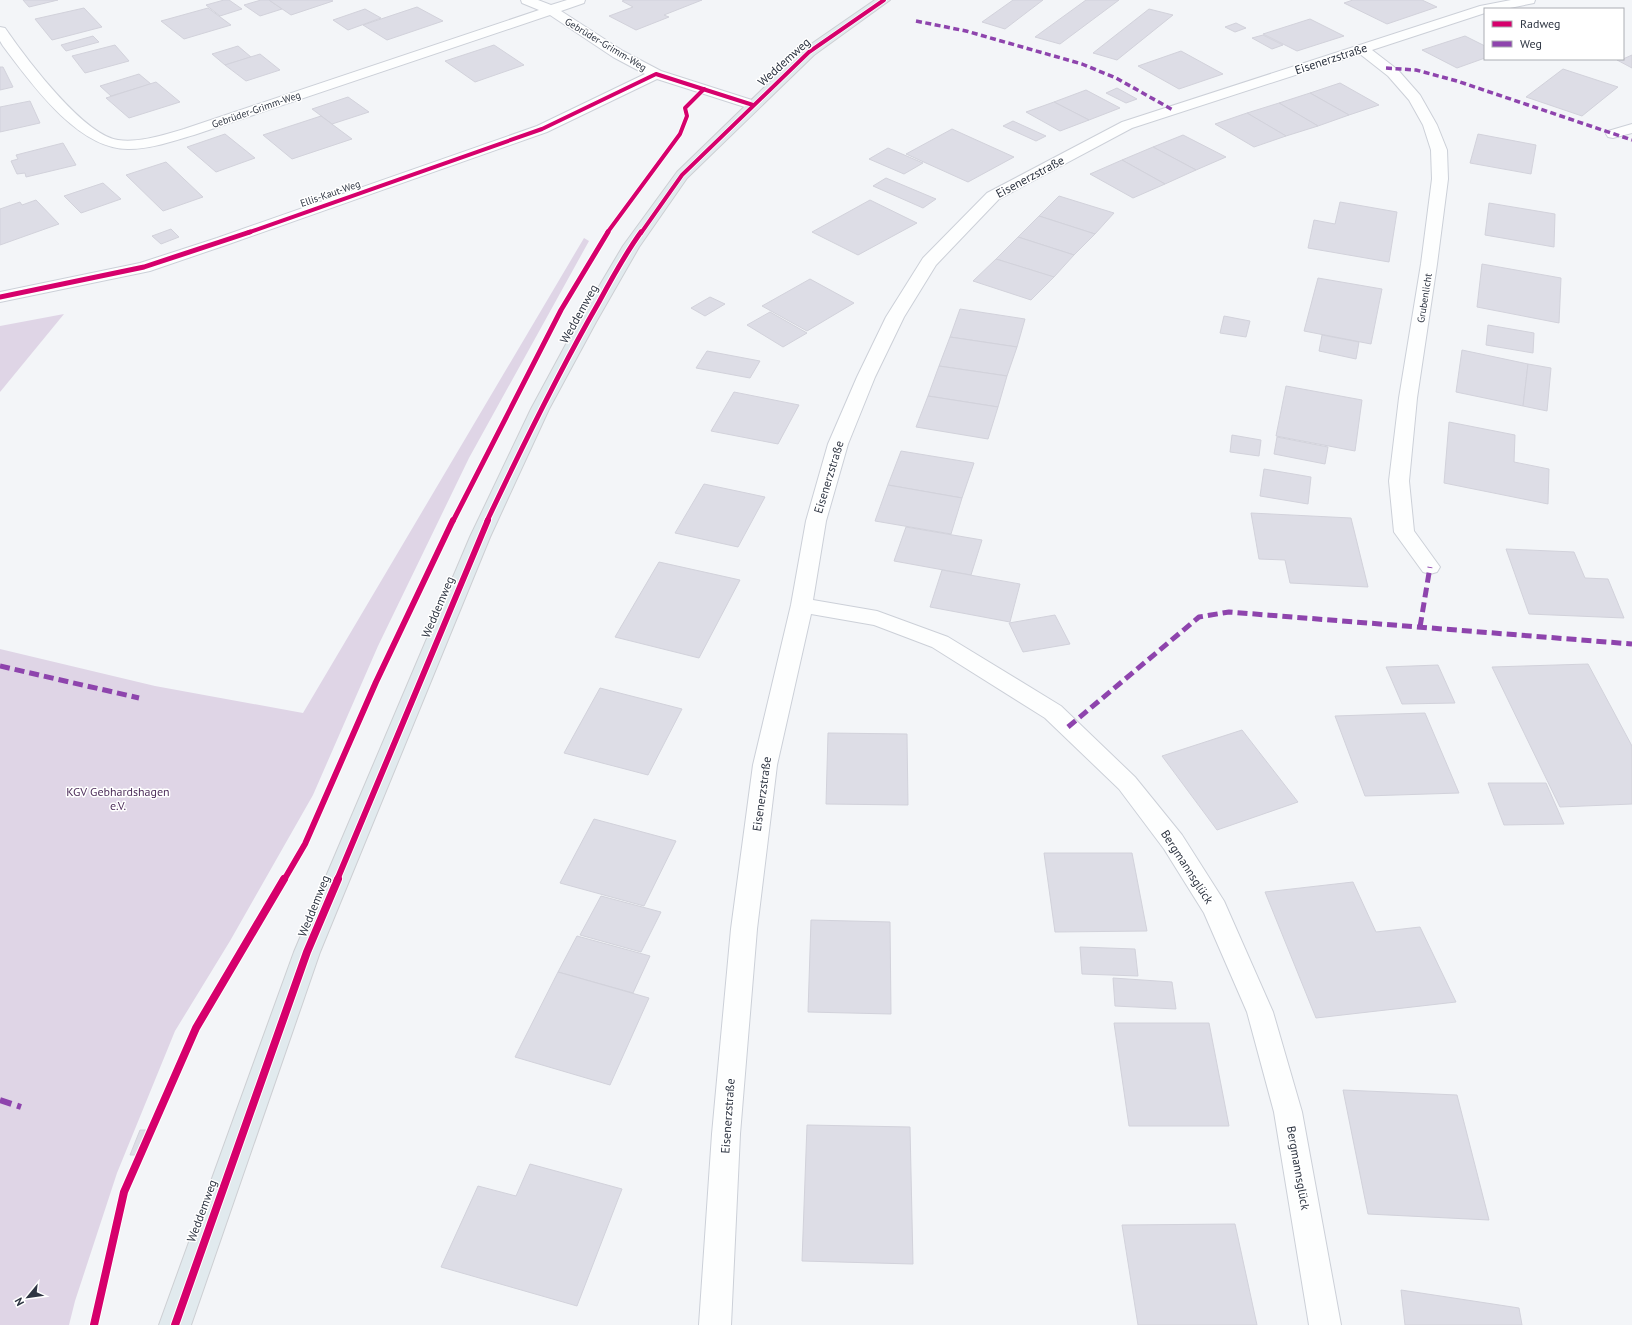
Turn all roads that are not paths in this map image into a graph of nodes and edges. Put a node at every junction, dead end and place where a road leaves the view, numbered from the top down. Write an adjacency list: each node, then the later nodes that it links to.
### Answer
1 (527, 0): 6 (street, Gebrüder-Grimm-Weg)
2 (579, 0): 6 (street)
3 (884, 0): 11 (main road, Weddemweg)
4 (1529, 0): 5 (street, Eisenerzstraße)
5 (1491, 8)
6 (551, 10): 8 (street, Gebrüder-Grimm-Weg); 10 (street, Gebrüder-Grimm-Weg)
7 (1484, 10): 9 (street, Eisenerzstraße)
8 (0, 31)
9 (1362, 49): 15 (street, Grubenlicht); 16 (street, Eisenerzstraße)
10 (656, 74): 11 (street, Gebrüder-Grimm-Weg); 14 (street, Ellis-Kaut-Weg)
11 (753, 105): 17 (main road, Weddemweg)
12 (1632, 128): 13 (street)
13 (1613, 134)
14 (0, 297)
15 (1430, 567)
16 (802, 605): 18 (street, Eisenerzstraße); 19 (street, Bergmannsglück)
17 (175, 1325)
18 (715, 1325)
19 (1325, 1325)

